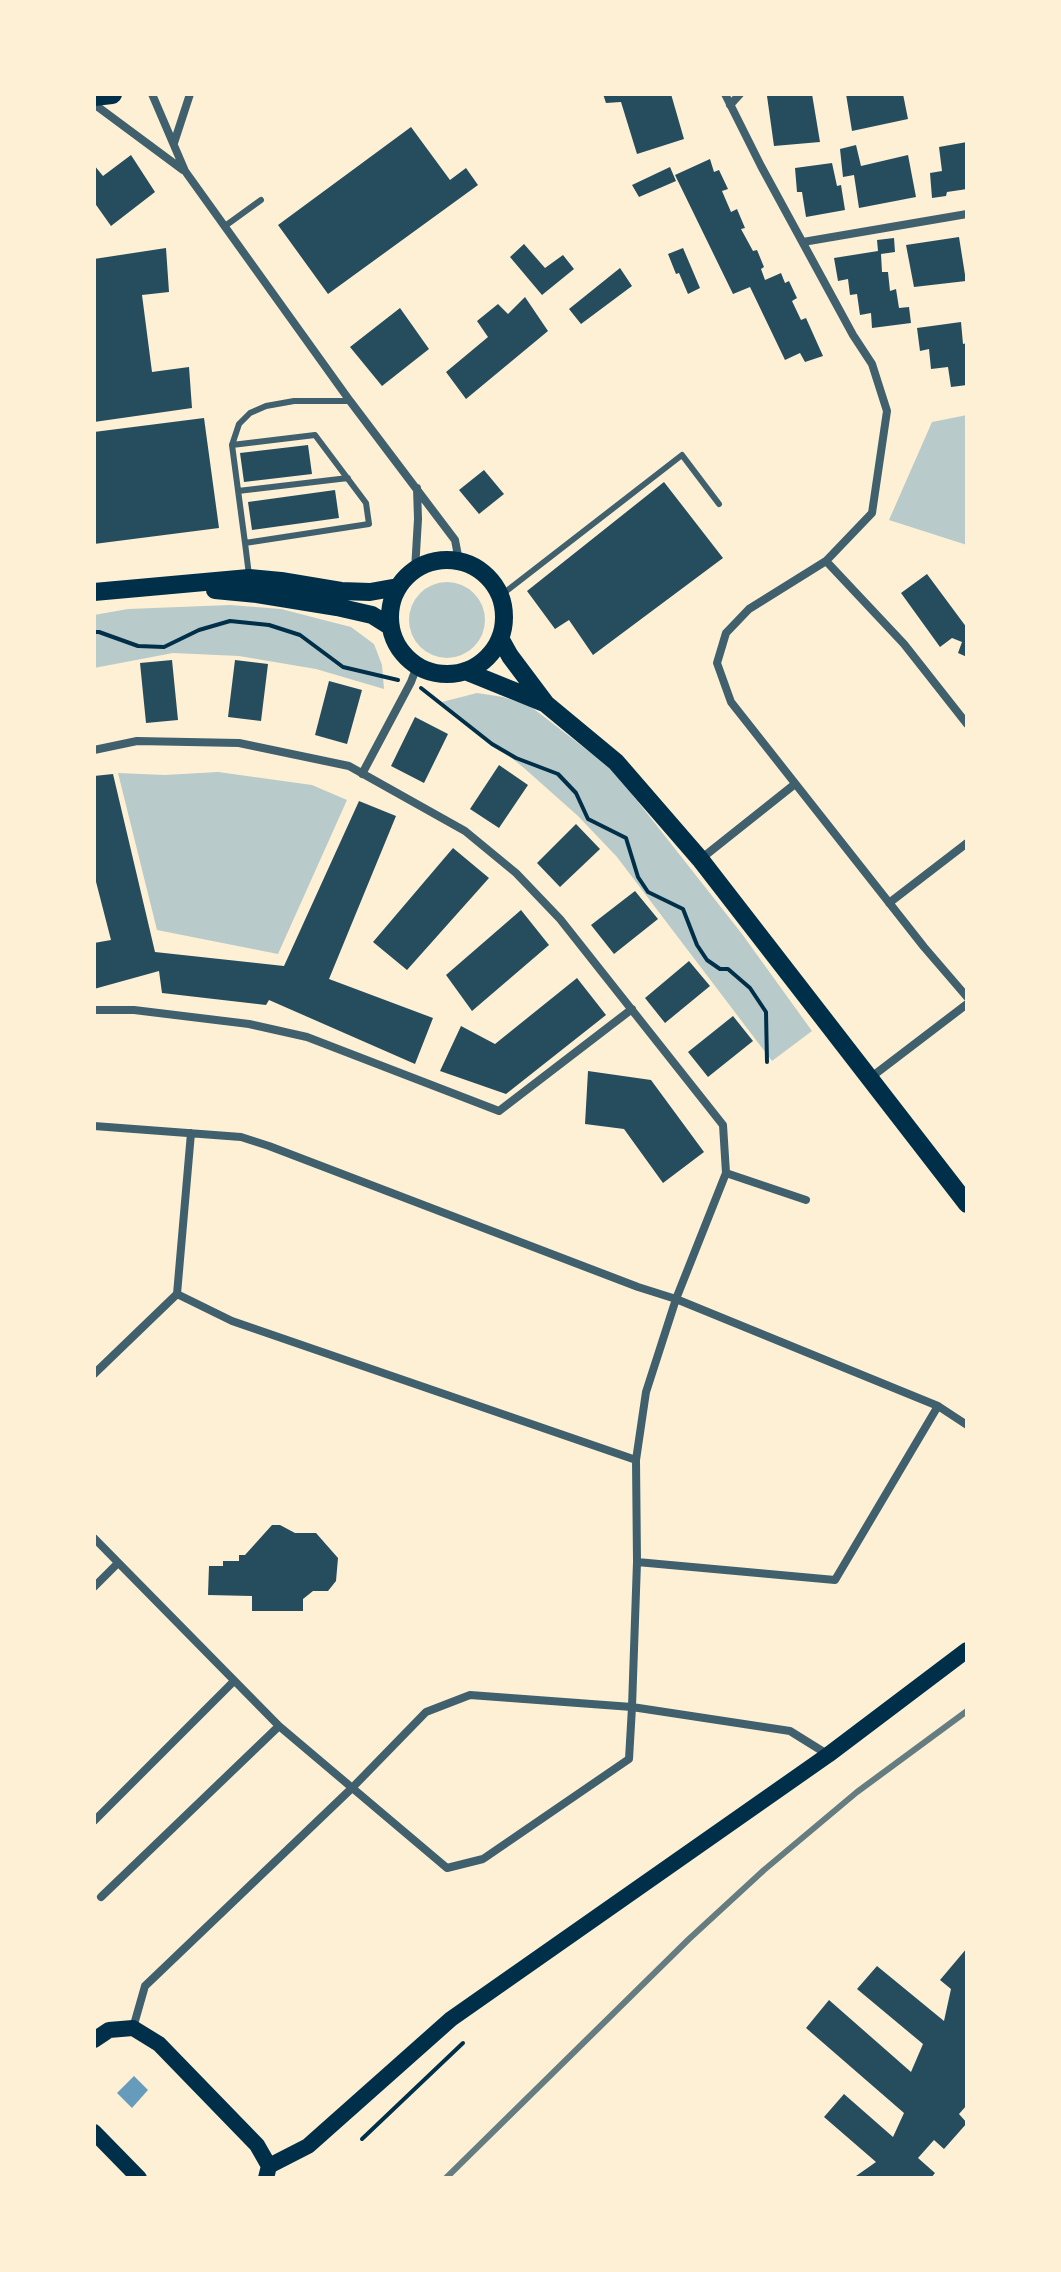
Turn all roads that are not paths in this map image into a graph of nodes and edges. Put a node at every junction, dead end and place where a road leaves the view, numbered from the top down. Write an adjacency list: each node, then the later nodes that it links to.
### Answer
1 (112, 94): 6 (highway)
2 (152, 94): 9 (street)
3 (190, 94): 9 (street)
4 (725, 94): 8 (street)
5 (740, 94): 8 (street)
6 (94, 96)
7 (94, 104): 10 (street)
8 (730, 105): 14 (street)
9 (174, 144): 10 (street)
10 (185, 171): 13 (street)
11 (261, 200): 13 (lane)
12 (967, 214): 14 (street)
13 (225, 226): 15 (street)
14 (803, 242): 23 (street)
15 (350, 401): 16 (lane); 18 (street)
16 (232, 445): 17 (lane); 19 (lane)
17 (348, 478): 19 (lane); 21 (lane)
18 (417, 487): 22 (street); 24 (street)
19 (238, 491): 21 (lane)
20 (719, 504): 29 (lane)
21 (245, 543): 25 (lane)
22 (459, 561): 24 (main road); 29 (main road)
23 (826, 561): 35 (street); 38 (street)
24 (415, 570): 27 (main road)
25 (249, 578): 26 (main road); 27 (main road)
26 (172, 585): 28 (main road); 30 (main road)
27 (398, 587): 30 (main road)
28 (94, 592)
29 (500, 596): 31 (main road)
30 (391, 627): 33 (main road)
31 (500, 638): 32 (main road); 34 (main road)
32 (465, 671): 33 (main road); 34 (main road)
33 (414, 674): 37 (street)
34 (546, 704): 40 (main road)
35 (967, 724)
36 (94, 750): 37 (street)
37 (362, 774): 44 (street)
38 (795, 784): 40 (street); 41 (street)
39 (967, 843): 41 (street)
40 (700, 859): 46 (main road)
41 (889, 903): 42 (street)
42 (967, 997)
43 (967, 1004): 46 (street)
44 (632, 1009): 45 (street); 49 (street)
45 (94, 1010)
46 (870, 1078): 51 (main road)
47 (94, 1126): 48 (street)
48 (191, 1133): 52 (street); 53 (street)
49 (726, 1173): 50 (street); 53 (street)
50 (806, 1200)
51 (967, 1204)
52 (177, 1294): 54 (street); 57 (street)
53 (676, 1299): 55 (street); 57 (street)
54 (94, 1374)
55 (938, 1406): 56 (street); 59 (street)
56 (967, 1425)
57 (636, 1460): 59 (street)
58 (94, 1538): 60 (street)
59 (637, 1562): 64 (street)
60 (118, 1563): 61 (street); 63 (street)
61 (94, 1587)
62 (967, 1650): 66 (main road)
63 (234, 1681): 65 (street); 68 (street)
64 (632, 1707): 66 (street); 67 (street); 67 (street)
65 (279, 1726): 67 (street); 69 (street)
66 (828, 1755): 73 (main road)
67 (352, 1788): 70 (street)
68 (94, 1821)
69 (101, 1897)
70 (133, 2028): 71 (main road); 73 (main road)
71 (94, 2040)
72 (94, 2132): 74 (main road)
73 (268, 2172)
74 (139, 2178)

